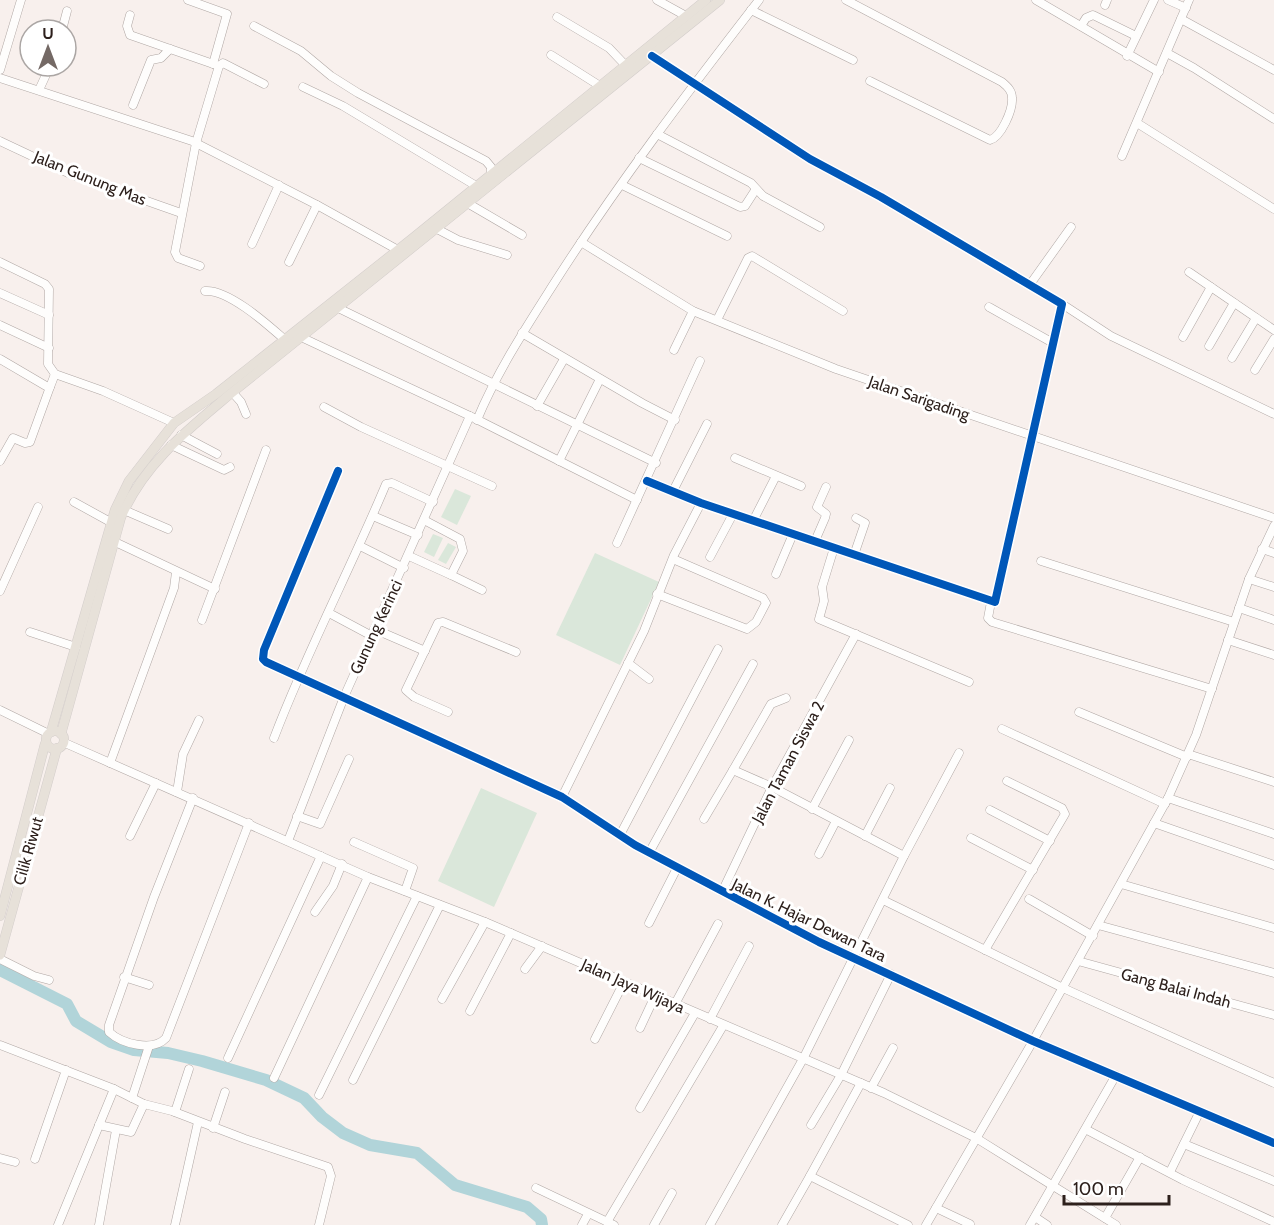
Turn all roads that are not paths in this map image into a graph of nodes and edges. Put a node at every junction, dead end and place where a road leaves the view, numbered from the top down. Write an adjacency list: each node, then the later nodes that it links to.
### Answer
1 (21, 0): 23 (street)
2 (188, 0): 32 (street)
3 (657, 0): 16 (street)
4 (705, 0): 16 (main road)
5 (720, 0): 28 (main road)
6 (759, 0): 13 (street, Gunung Kerinci)
7 (846, 0): 39 (street)
8 (1036, 0): 21 (street)
9 (1154, 0): 24 (street)
10 (1168, 0): 12 (street)
11 (1189, 0): 12 (street)
12 (1186, 8): 19 (street)
13 (751, 10): 30 (street); 41 (street, Gunung Kerinci)
14 (67, 11): 18 (street)
15 (130, 15): 25 (street)
16 (686, 16): 31 (main road)
17 (557, 17): 31 (street)
18 (65, 18)
19 (1181, 19): 26 (street); 34 (street)
20 (254, 26): 53 (street)
21 (1081, 26): 24 (street); 29 (street)
22 (0, 31): 23 (street)
23 (11, 33): 33 (street)
24 (1136, 36): 29 (street)
25 (170, 49): 32 (street); 45 (street)
26 (1167, 53): 35 (street); 46 (street)
27 (551, 55): 42 (street)
28 (652, 56): 36 (main road); 41 (street)
29 (1127, 56): 35 (street)
30 (853, 60)
31 (626, 64): 36 (street); 42 (main road)
32 (216, 65): 40 (street); 50 (street)
33 (0, 70)
34 (1274, 70)
35 (1159, 72): 47 (street)
36 (632, 73): 58 (main road)
37 (0, 78): 44 (street)
38 (44, 78): 44 (street)
39 (870, 81)
40 (264, 84)
41 (695, 85): 48 (street, Gunung Kerinci); 76 (street)
42 (600, 86): 53 (main road)
43 (303, 87): 56 (street)
44 (39, 90): 50 (street)
45 (133, 105)
46 (1274, 119)
47 (1137, 123): 51 (street); 60 (street)
48 (657, 134): 52 (street, Gunung Kerinci); 57 (street)
49 (0, 141): 61 (street, Jalan Gunung Mas)
50 (196, 143): 54 (street); 61 (street)
51 (1122, 156)
52 (639, 158): 55 (street, Gunung Kerinci); 57 (street)
53 (491, 176): 56 (main road)
54 (279, 185): 59 (street); 69 (street)
55 (622, 185): 66 (street); 68 (street, Gunung Kerinci)
56 (478, 187): 67 (main road)
57 (756, 189): 62 (street)
58 (469, 204): 64 (main road); 65 (street)
59 (317, 205): 70 (street); 73 (street)
60 (1274, 209)
61 (181, 213): 74 (street)
62 (820, 227)
63 (1071, 227): 76 (street)
64 (438, 229): 67 (main road); 71 (street)
65 (522, 235)
66 (727, 236)
67 (416, 241): 70 (main road); 84 (main road)
68 (581, 242): 85 (street, Jalan Sarigading); 92 (street, Gunung Kerinci)
69 (252, 244)
70 (398, 250): 80 (main road)
71 (507, 255)
72 (0, 262): 87 (street)
73 (289, 262)
74 (200, 266)
75 (1189, 272): 77 (street)
76 (1031, 284): 82 (street)
77 (1211, 287): 81 (street); 93 (street)
78 (205, 291): 95 (street)
79 (0, 293): 87 (street)
80 (329, 302): 84 (street); 95 (main road)
81 (1234, 303): 88 (street); 98 (street)
82 (1062, 304): 97 (street); 114 (street)
83 (989, 307): 97 (street)
84 (338, 310): 94 (main road); 108 (street)
85 (693, 310): 89 (street, Jalan Sarigading); 100 (street)
86 (843, 311): 89 (street)
87 (49, 315): 99 (street)
88 (1256, 318): 91 (street); 101 (street)
89 (717, 320): 121 (street, Jalan Sarigading)
90 (0, 325): 99 (street)
91 (1274, 330)
92 (522, 333): 103 (street); 108 (street, Gunung Kerinci)
93 (1183, 337)
94 (303, 338): 110 (main road); 115 (street)
95 (284, 339): 117 (main road)
96 (1274, 339): 105 (street)
97 (1053, 343): 121 (street)
98 (1209, 346)
99 (49, 348): 106 (street)
100 (674, 350)
101 (1232, 358)
102 (0, 359): 109 (street)
103 (564, 359): 107 (street); 111 (street)
104 (700, 361): 116 (street)
105 (1254, 370)
106 (55, 374): 109 (street); 117 (street)
107 (600, 379): 116 (street); 119 (street)
108 (493, 383): 111 (street); 115 (street, Gunung Kerinci)
109 (50, 387): 126 (street)
110 (233, 393): 113 (street); 120 (main road)
111 (537, 406): 119 (street)
112 (324, 407): 129 (street)
113 (246, 414)
114 (1274, 414)
115 (473, 418): 127 (street); 129 (street, Gunung Kerinci)
116 (675, 420): 128 (street)
117 (174, 423): 150 (main road)
118 (707, 424): 137 (street)
119 (577, 425): 127 (street); 128 (street)
120 (182, 435): 122 (main road); 124 (street)
121 (1031, 436): 147 (street, Jalan Sarigading); 177 (street)
122 (171, 445): 130 (street); 143 (main road)
123 (266, 450): 173 (street)
124 (217, 454)
125 (735, 458): 132 (street)
126 (0, 461)
127 (559, 461): 138 (street)
128 (656, 462): 133 (street)
129 (447, 466): 134 (street); 140 (street, Gunung Kerinci)
130 (230, 467)
131 (338, 471): 194 (street, Jalan K. Hajar Dewan Tara)
132 (776, 476): 135 (street); 149 (street)
133 (647, 481): 137 (street); 138 (street)
134 (492, 486)
135 (801, 486)
136 (826, 487): 156 (street)
137 (673, 492): 141 (street)
138 (638, 500): 157 (street)
139 (74, 502): 150 (street)
140 (432, 502): 145 (street); 148 (street, Gunung Kerinci)
141 (701, 503): 144 (street); 165 (street)
142 (38, 507): 175 (street)
143 (124, 510): 150 (main road); 152 (street)
144 (733, 514): 149 (street); 164 (street)
145 (373, 516): 154 (street); 158 (street)
146 (856, 518): 162 (street)
147 (1274, 518)
148 (424, 520): 154 (street, Gunung Kerinci); 170 (street)
149 (753, 521): 153 (street)
150 (114, 525): 155 (main road); 187 (main road)
151 (1274, 526): 160 (street)
152 (168, 529)
153 (793, 534): 156 (street); 169 (street)
154 (418, 535): 163 (street, Gunung Kerinci)
155 (113, 541): 168 (street); 205 (main road)
156 (814, 542): 159 (street)
157 (616, 543)
158 (360, 546): 167 (street); 179 (street)
159 (834, 548): 162 (street); 185 (street)
160 (1262, 549): 161 (street); 171 (street)
161 (1274, 553)
162 (854, 555): 177 (street)
163 (409, 556): 167 (street, Gunung Kerinci); 170 (street)
164 (710, 557)
165 (673, 559): 176 (street); 176 (street)
166 (1041, 561): 182 (street)
167 (404, 568): 184 (street, Gunung Kerinci)
168 (176, 572): 173 (street); 211 (street)
169 (776, 574)
170 (451, 575): 174 (street)
171 (1249, 579): 172 (street); 178 (street)
172 (1274, 587)
173 (215, 589): 180 (street)
174 (482, 590)
175 (0, 591)
176 (657, 594): 192 (street)
177 (991, 602): 197 (street)
178 (1239, 608): 181 (street); 182 (street)
179 (329, 613): 184 (street); 194 (street)
180 (202, 620)
181 (1274, 620)
182 (1234, 622): 186 (street)
183 (30, 632): 187 (street)
184 (373, 633): 189 (street); 198 (street, Gunung Kerinci)
185 (856, 634): 196 (street); 216 (street, Jalan Taman Siswa 2)
186 (1228, 640): 191 (street); 197 (street)
187 (76, 646): 205 (main road)
188 (718, 649): 230 (street)
189 (425, 651): 190 (street); 201 (street)
190 (516, 652)
191 (1274, 655)
192 (628, 663): 195 (street); 219 (street)
193 (753, 664): 237 (street)
194 (297, 676): 198 (street, Jalan K. Hajar Dewan Tara); 206 (street)
195 (649, 680)
196 (969, 682)
197 (1212, 689): 209 (street)
198 (344, 697): 219 (street, Jalan K. Hajar Dewan Tara); 224 (street, Gunung Kerinci)
199 (786, 698): 212 (street)
200 (0, 711): 205 (street, Jalan Jaya Wijaya)
201 (448, 712)
202 (1079, 712): 209 (street)
203 (199, 720): 218 (street)
204 (1002, 729): 221 (street)
205 (60, 735): 211 (street, Jalan Jaya Wijaya); 247 (main road, Cilik Riwut); 247 (main road, Cilik Riwut)
206 (274, 738)
207 (849, 740): 222 (street)
208 (959, 753): 240 (street)
209 (1187, 756): 214 (street); 221 (street)
210 (349, 759): 224 (street)
211 (110, 763): 215 (street, Jalan Jaya Wijaya)
212 (733, 770): 216 (street); 225 (street)
213 (1007, 781): 236 (street)
214 (1274, 782)
215 (156, 783): 218 (street, Jalan Jaya Wijaya); 231 (street)
216 (772, 787): 222 (street); 249 (street, Jalan Taman Siswa 2)
217 (890, 788): 232 (street)
218 (177, 792): 220 (street, Jalan Jaya Wijaya)
219 (562, 796): 230 (street, Jalan K. Hajar Dewan Tara)
220 (193, 798): 227 (street, Jalan Jaya Wijaya); 272 (street)
221 (1166, 801): 228 (street); 229 (street)
222 (812, 809): 226 (street)
223 (990, 810): 236 (street)
224 (297, 816): 234 (street, Gunung Kerinci)
225 (704, 819)
226 (836, 820): 232 (street); 239 (street)
227 (249, 823): 234 (street, Jalan Jaya Wijaya); 289 (street)
228 (1154, 823): 242 (street); 246 (street)
229 (1274, 834)
230 (620, 835): 237 (street, Jalan K. Hajar Dewan Tara)
231 (130, 836)
232 (865, 836): 240 (street)
233 (971, 838): 244 (street)
234 (288, 841): 238 (street, Jalan Jaya Wijaya)
235 (354, 842): 248 (street)
236 (1050, 842): 244 (street)
237 (649, 852): 243 (street, Jalan K. Hajar Dewan Tara)
238 (321, 855): 241 (street, Jalan Jaya Wijaya); 291 (street)
239 (819, 855)
240 (904, 856): 252 (street)
241 (342, 864): 245 (street, Jalan Jaya Wijaya); 255 (street)
242 (1274, 865)
243 (677, 868): 249 (street, Jalan K. Hajar Dewan Tara); 257 (street)
244 (1034, 870): 265 (street)
245 (368, 877): 248 (street, Jalan Jaya Wijaya); 297 (street)
246 (1121, 884): 259 (street); 260 (street)
247 (14, 886): 254 (main road, Cilik Riwut); 266 (main road, Cilik Riwut)
248 (405, 891): 250 (street, Jalan Jaya Wijaya)
249 (722, 892): 267 (street, Jalan K. Hajar Dewan Tara)
250 (417, 896): 253 (street, Jalan Jaya Wijaya); 304 (street)
251 (1029, 899): 262 (street)
252 (883, 900): 265 (street); 267 (street)
253 (440, 905): 256 (street, Jalan Jaya Wijaya); 298 (street)
254 (1, 911)
255 (315, 912)
256 (485, 922): 261 (street, Jalan Jaya Wijaya); 278 (street)
257 (649, 923)
258 (718, 924): 279 (street)
259 (1098, 926): 262 (street); 270 (street)
260 (1274, 928)
261 (511, 933): 263 (street, Jalan Jaya Wijaya); 280 (street)
262 (1093, 936): 268 (street)
263 (542, 946): 269 (street); 274 (street, Jalan Jaya Wijaya)
264 (749, 946): 283 (street)
265 (985, 950): 276 (street)
266 (0, 957): 273 (street)
267 (854, 958): 271 (street, Jalan K. Hajar Dewan Tara); 292 (street)
268 (1078, 961): 276 (street); 282 (street, Gang Balai Indah)
269 (525, 969)
270 (1274, 973)
271 (891, 974): 287 (street, Jalan K. Hajar Dewan Tara); 295 (street)
272 (124, 976): 275 (street); 289 (street)
273 (49, 980)
274 (624, 982): 277 (street, Jalan Jaya Wijaya); 286 (street)
275 (149, 985)
276 (1063, 988): 287 (street); 300 (street)
277 (655, 996): 279 (street, Jalan Jaya Wijaya); 285 (street)
278 (442, 999)
279 (675, 1004): 281 (street, Jalan Jaya Wijaya)
280 (470, 1011)
281 (695, 1013): 283 (street, Jalan Jaya Wijaya); 307 (street)
282 (1274, 1015)
283 (710, 1019): 284 (street, Jalan Jaya Wijaya)
284 (723, 1026): 292 (street, Jalan Jaya Wijaya); 334 (street)
285 (640, 1028)
286 (595, 1038)
287 (1034, 1041): 296 (street, Jalan K. Hajar Dewan Tara); 316 (street)
288 (0, 1045): 294 (street)
289 (149, 1047): 305 (street)
290 (893, 1047): 301 (street)
291 (228, 1058)
292 (803, 1059): 295 (street, Jalan Jaya Wijaya); 342 (street)
293 (189, 1069): 309 (street)
294 (66, 1070): 302 (street); 321 (street)
295 (841, 1075): 299 (street, Jalan Jaya Wijaya); 312 (street)
296 (1116, 1075): 308 (street, Jalan K. Hajar Dewan Tara); 315 (street)
297 (274, 1078)
298 (353, 1080)
299 (861, 1083): 301 (street, Jalan Jaya Wijaya); 324 (street)
300 (1274, 1083)
301 (871, 1088): 316 (street, Jalan Jaya Wijaya)
302 (114, 1089): 305 (street); 311 (street)
303 (225, 1092): 313 (street)
304 (319, 1095)
305 (132, 1098): 306 (street)
306 (144, 1104): 309 (street); 314 (street)
307 (640, 1108)
308 (1200, 1111): 317 (street, Jalan K. Hajar Dewan Tara); 318 (street)
309 (175, 1112): 310 (street)
310 (198, 1122): 313 (street); 338 (street)
311 (99, 1125): 314 (street); 336 (street)
312 (811, 1125)
313 (213, 1128): 339 (street)
314 (116, 1130): 337 (street)
315 (1087, 1130): 319 (street); 326 (street)
316 (976, 1138): 326 (street, Jalan Jaya Wijaya); 329 (street)
317 (1274, 1143)
318 (1184, 1144): 323 (street); 325 (street)
319 (1140, 1157): 323 (street); 332 (street)
320 (0, 1158): 322 (street)
321 (35, 1159)
322 (15, 1162)
323 (1170, 1172): 333 (street)
324 (810, 1176): 343 (street); 344 (street)
325 (1274, 1181)
326 (1054, 1186): 331 (street); 332 (street, Jalan Jaya Wijaya)
327 (536, 1188): 330 (street)
328 (672, 1192): 341 (street)
329 (936, 1208): 335 (street); 345 (street)
330 (588, 1214): 334 (street); 340 (street)
331 (1035, 1217): 346 (street); 347 (street)
332 (1105, 1218): 348 (street, Jalan Jaya Wijaya)
333 (1274, 1222)
334 (611, 1224)
335 (970, 1224)
336 (58, 1225)
337 (99, 1225)
338 (175, 1225)
339 (319, 1225)
340 (582, 1225)
341 (654, 1225)
342 (710, 1225)
343 (782, 1225)
344 (908, 1225)
345 (926, 1225)
346 (1030, 1225)
347 (1047, 1225)
348 (1116, 1225)

